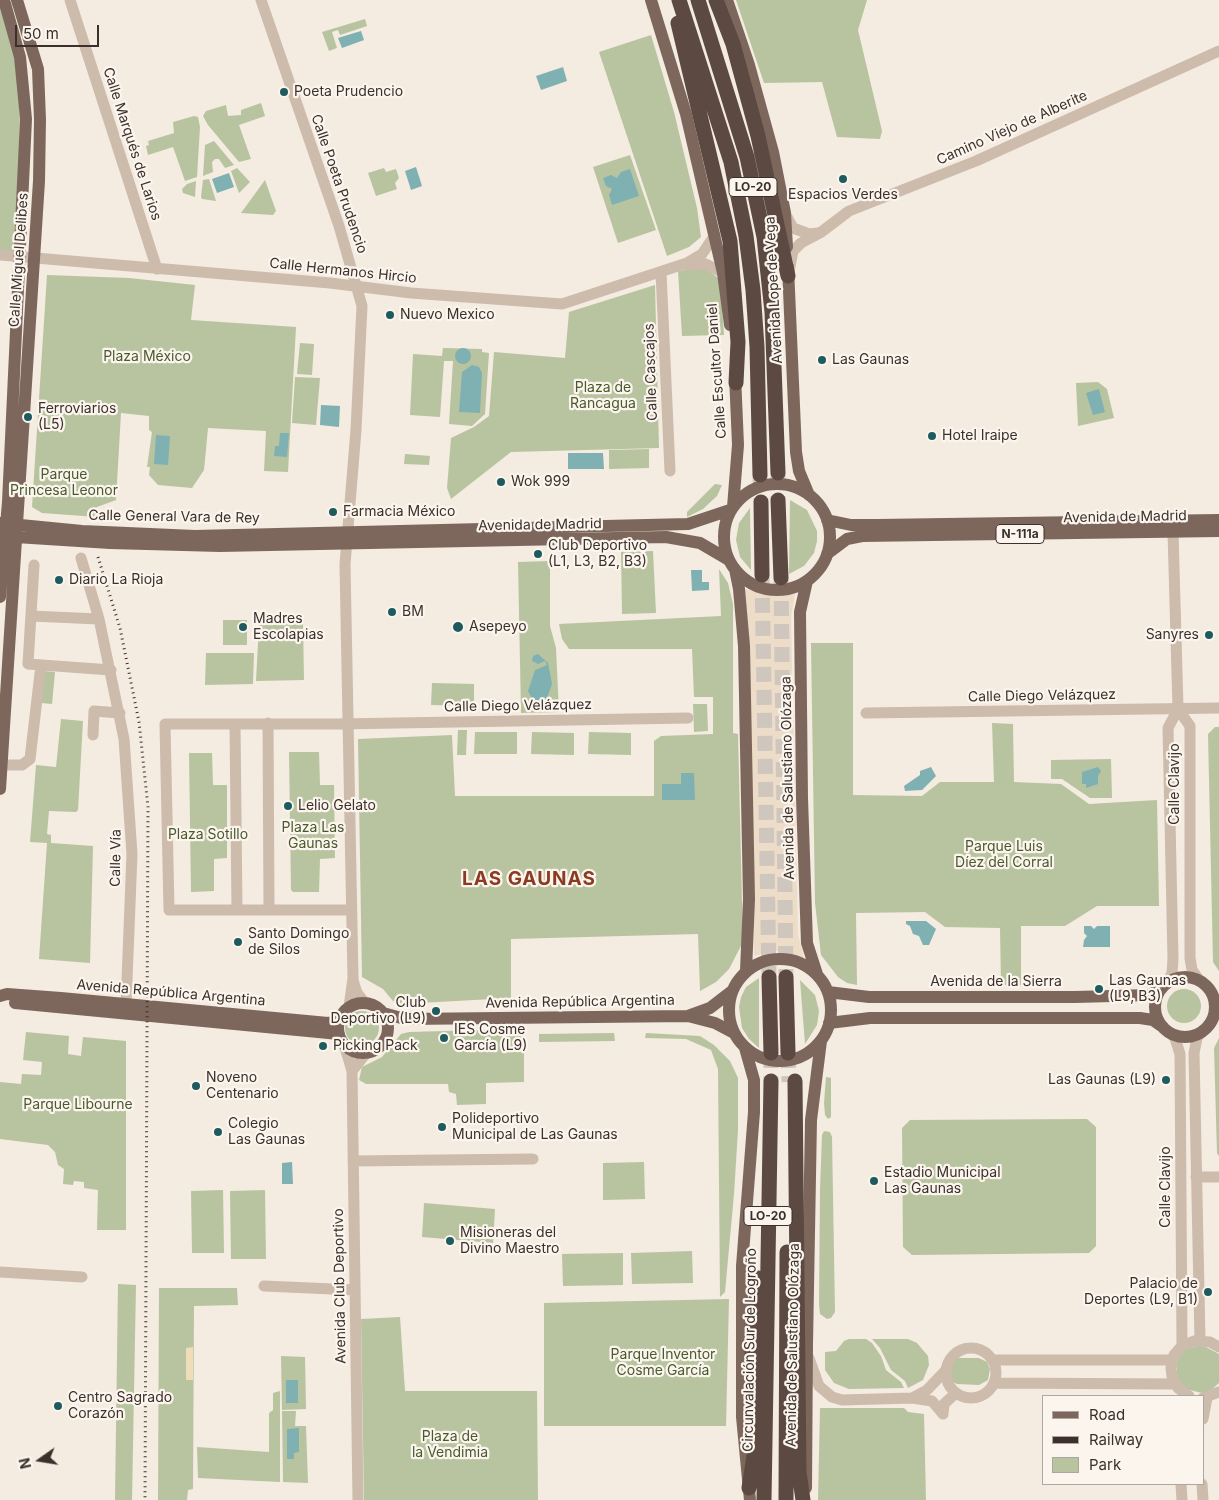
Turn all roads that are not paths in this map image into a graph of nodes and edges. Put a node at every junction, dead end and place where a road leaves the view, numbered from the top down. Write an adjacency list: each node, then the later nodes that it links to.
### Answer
1 (4, 0): 16 (main road, Calle Miguel Delibes)
2 (17, 0): 17 (main road, Calle Miguel Delibes)
3 (70, 0): 19 (street, Calle Marqués de Larios)
4 (651, 0): 14 (main road)
5 (672, 0): 24 (highway)
6 (679, 0): 27 (highway, LO-20)
7 (698, 0): 26 (highway, LO-20)
8 (716, 0): 22 (highway)
9 (727, 0): 12 (main road, Avenida Lope de Vega)
10 (265, 1): 23 (street, Calle Poeta Prudencio)
11 (1219, 52): 13 (street, Camino Viejo de Alberite)
12 (785, 213): 13 (street); 22 (main road, Avenida Lope de Vega)
13 (820, 233): 22 (street, Camino Viejo de Alberite)
14 (715, 235): 18 (street, Calle Hermanos Hircio); 21 (main road, Calle Escultor Daniel)
15 (0, 255): 16 (street, Calle Hermanos Hircio)
16 (19, 257): 17 (street, Calle Hermanos Hircio); 34 (main road, Calle Miguel Delibes)
17 (33, 258): 19 (street, Calle Hermanos Hircio); 34 (main road, Calle Miguel Delibes)
18 (678, 267): 20 (street, Calle Hermanos Hircio); 21 (street, Calle Hermanos Hircio)
19 (157, 268): 23 (street, Calle Hermanos Hircio)
20 (661, 272): 23 (street, Calle Hermanos Hircio); 25 (street, Calle Cascajos)
21 (723, 274): 24 (main road, Calle Escultor Daniel)
22 (788, 276): 28 (main road, Avenida Lope de Vega)
23 (357, 285): 37 (street, Calle Poeta Prudencio)
24 (736, 383): 31 (main road, Calle Escultor Daniel)
25 (670, 470)
26 (778, 473)
27 (760, 475)
28 (809, 495): 31 (main road); 32 (main road)
29 (778, 500): 43 (highway)
30 (760, 502): 42 (highway)
31 (732, 509): 37 (main road, Avenida de Madrid); 41 (main road)
32 (827, 520): 33 (main road, Avenida de Madrid / N-111a); 38 (main road)
33 (1219, 520)
34 (7, 530): 37 (main road, Calle General Vara de Rey); 45 (main road); 59 (main road)
35 (1219, 531): 36 (main road, Avenida de Madrid / N-111a)
36 (1173, 532): 38 (main road, Avenida de Madrid / N-111a); 51 (street, Calle Clavijo)
37 (347, 538): 41 (main road, Avenida de Madrid); 56 (street)
38 (827, 554): 44 (main road)
39 (81, 558): 47 (street, Calle Vía)
40 (34, 564): 46 (street)
41 (732, 565): 44 (main road); 64 (main road)
42 (762, 575)
43 (780, 578)
44 (807, 581): 65 (main road, Avenida de Salustiano Olózaga)
45 (0, 597)
46 (31, 616): 47 (street); 48 (street)
47 (99, 619): 49 (street, Calle Vía)
48 (41, 665): 49 (street); 59 (street)
49 (111, 670): 52 (street, Calle Vía)
50 (1219, 708): 51 (street, Calle Diego Velázquez)
51 (1178, 709): 53 (street, Calle Diego Velázquez); 69 (street, Calle Clavijo); 70 (street, Calle Clavijo)
52 (120, 713): 58 (street); 78 (street, Calle Vía)
53 (866, 713)
54 (688, 718): 56 (street, Calle Diego Velázquez)
55 (268, 723): 56 (street, Calle Diego Velázquez); 57 (street, Calle Diego Velázquez); 62 (street)
56 (348, 723): 63 (street)
57 (235, 724): 61 (street); 61 (street, Calle Diego Velázquez)
58 (93, 735)
59 (2, 765): 60 (main road)
60 (0, 789)
61 (237, 910): 62 (street)
62 (269, 910): 63 (street)
63 (351, 910): 68 (street)
64 (746, 971): 65 (main road); 71 (main road)
65 (816, 974): 72 (main road)
66 (770, 976): 93 (highway)
67 (786, 977): 92 (highway)
68 (353, 978): 76 (street); 77 (street)
69 (1204, 984): 70 (main road); 74 (main road); 84 (main road)
70 (1164, 985): 72 (main road, Avenida de la Sierra); 85 (main road)
71 (732, 991): 81 (main road, Avenida República Argentina); 88 (main road)
72 (828, 992): 83 (main road)
73 (0, 996): 78 (main road, Avenida República Argentina)
74 (1219, 998)
75 (0, 1001): 78 (main road, Avenida República Argentina)
76 (365, 1002): 77 (main road); 79 (main road)
77 (349, 1007): 87 (main road)
78 (126, 1008): 80 (main road, Avenida República Argentina); 80 (main road, Avenida República Argentina)
79 (383, 1012): 82 (main road, Avenida República Argentina); 86 (main road)
80 (181, 1014): 87 (main road, Avenida República Argentina)
81 (688, 1016): 82 (main road, Avenida República Argentina); 88 (main road, Avenida República Argentina)
82 (412, 1019): 86 (main road, Avenida República Argentina)
83 (829, 1023): 85 (main road); 89 (main road)
84 (1211, 1023): 85 (main road); 98 (street)
85 (1166, 1029): 106 (street, Calle Clavijo)
86 (388, 1032): 91 (main road)
87 (341, 1033): 91 (main road); 94 (street, Avenida Club Deportivo)
88 (734, 1033): 90 (main road)
89 (821, 1041): 93 (main road); 108 (main road, Avenida de Salustiano Olózaga)
90 (745, 1048): 93 (main road); 120 (main road)
91 (366, 1053): 94 (street)
92 (788, 1053)
93 (766, 1055)
94 (352, 1071): 97 (street, Avenida Club Deportivo)
95 (771, 1081): 100 (highway, Circunvalación Sur de Logroño / LO-20)
96 (533, 1159): 97 (street)
97 (353, 1161): 104 (street, Avenida Club Deportivo)
98 (1196, 1177): 99 (street); 105 (street)
99 (1219, 1177)
100 (767, 1233): 120 (highway); 122 (highway, Circunvalación Sur de Logroño / LO-20)
101 (0, 1272): 102 (street)
102 (82, 1277)
103 (264, 1286): 104 (street)
104 (355, 1290): 121 (street, Avenida Club Deportivo)
105 (1200, 1340): 106 (street); 107 (street)
106 (1182, 1346): 110 (street)
107 (1219, 1346)
108 (806, 1352): 116 (street); 124 (main road, Avenida de Salustiano Olózaga)
109 (992, 1360): 110 (street); 111 (street); 112 (street)
110 (1172, 1360): 113 (street)
111 (947, 1369): 115 (street); 116 (street)
112 (994, 1384): 113 (street); 115 (street)
113 (1177, 1389)
114 (1219, 1392): 117 (street)
115 (956, 1393): 116 (street)
116 (912, 1398)
117 (1205, 1398)
118 (1181, 1485): 125 (street)
119 (1202, 1485): 126 (street)
120 (750, 1494)
121 (358, 1500)
122 (764, 1500)
123 (786, 1500): 124 (highway, LO-20)
124 (805, 1500)
125 (1182, 1500)
126 (1202, 1500)

